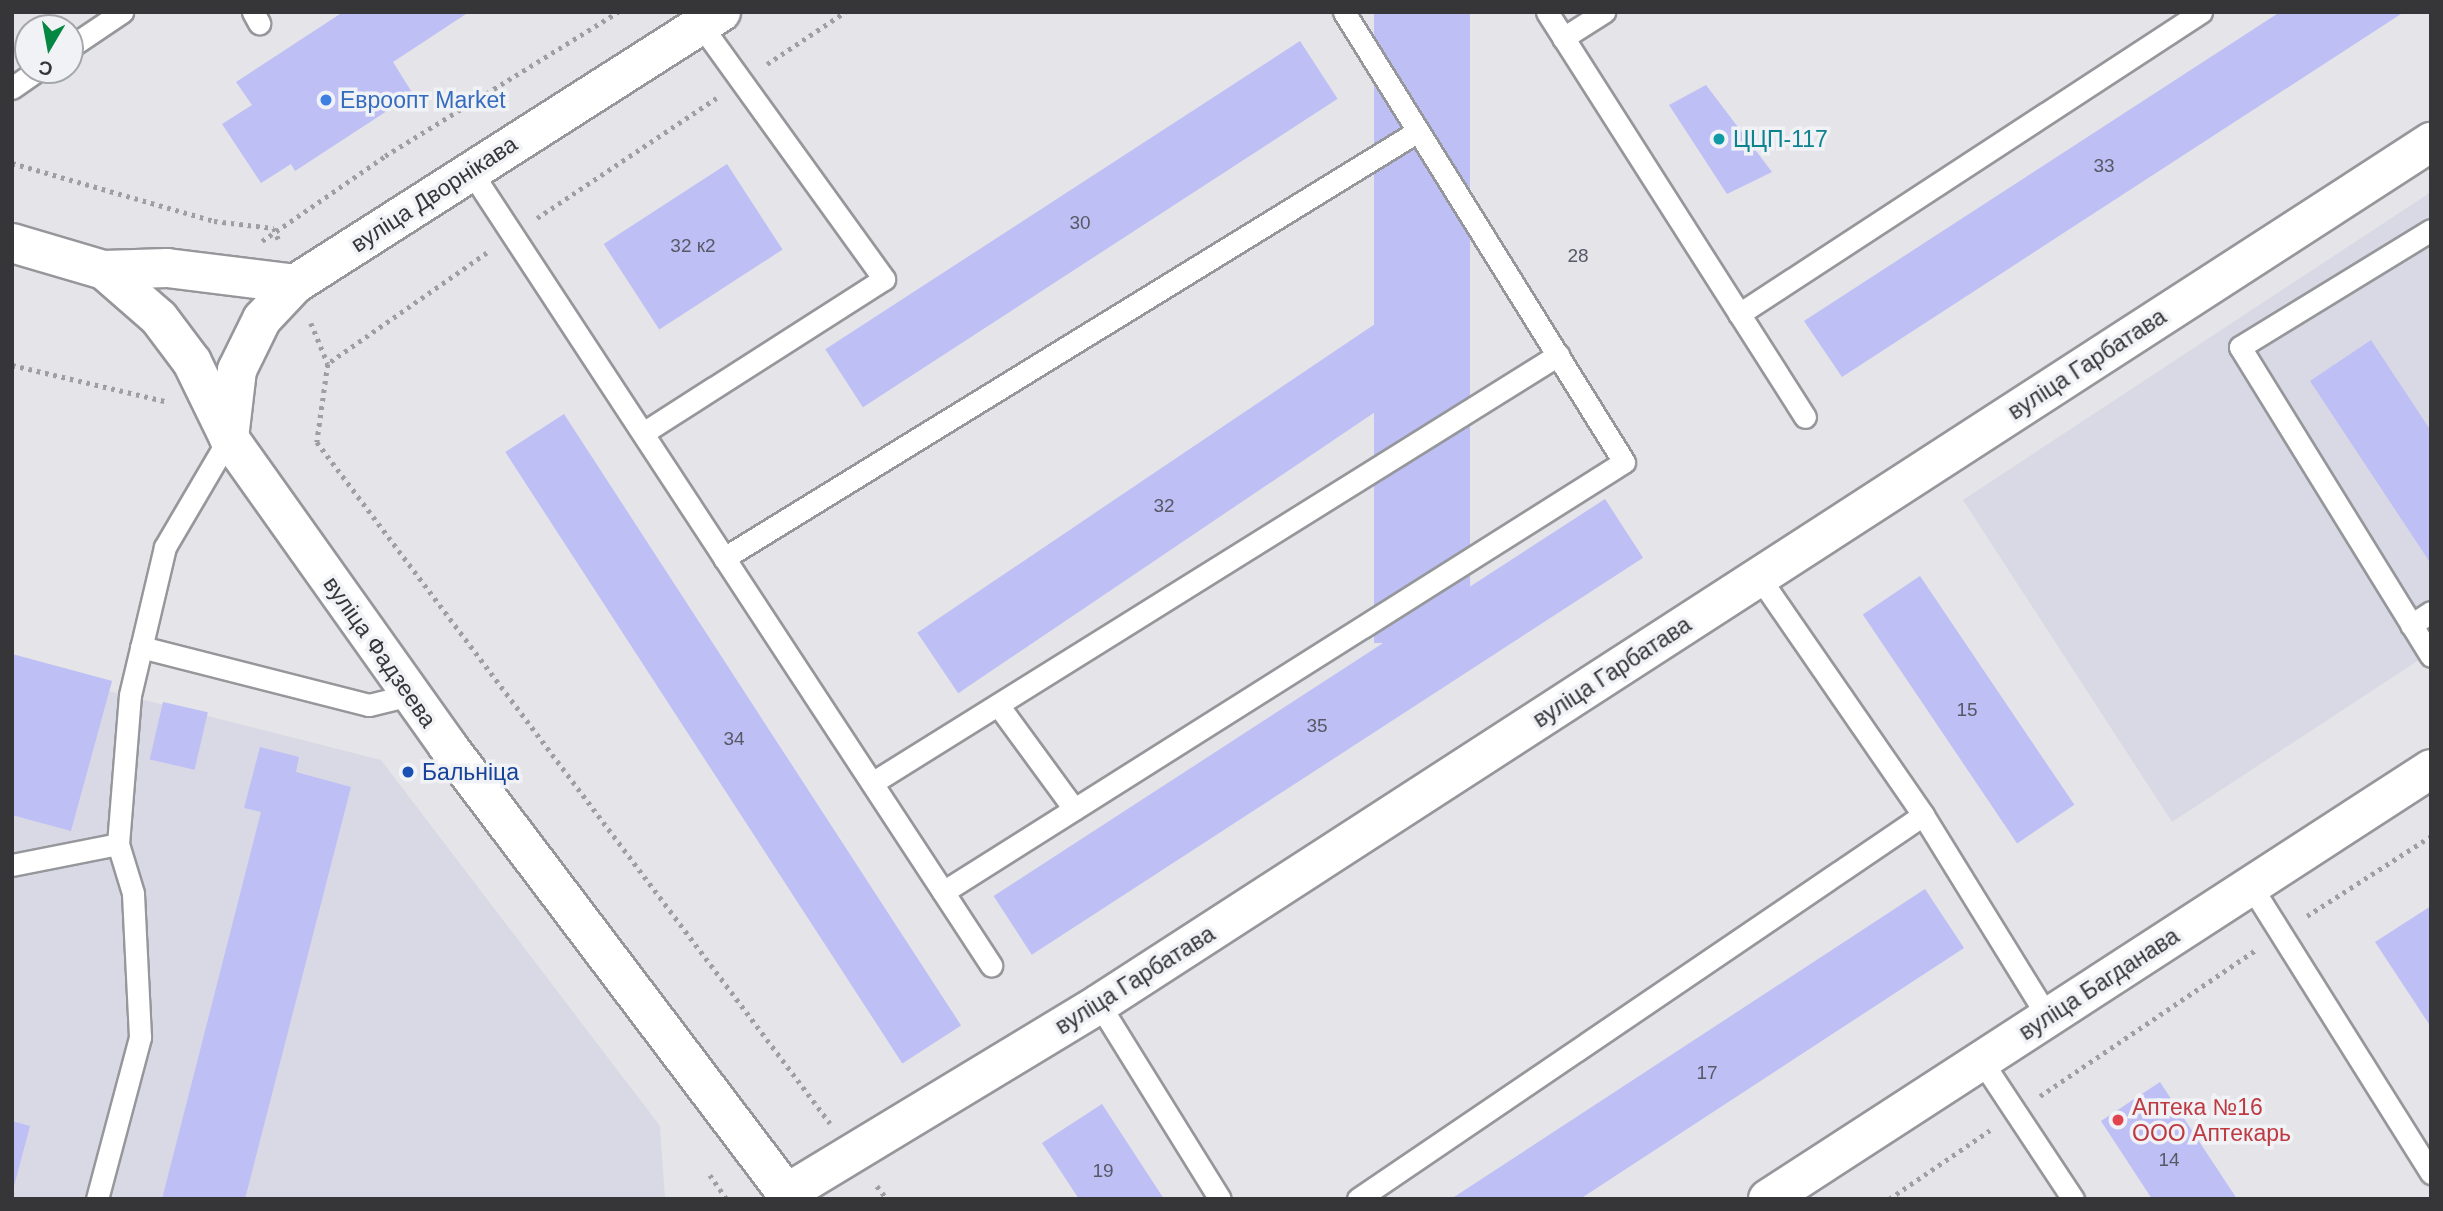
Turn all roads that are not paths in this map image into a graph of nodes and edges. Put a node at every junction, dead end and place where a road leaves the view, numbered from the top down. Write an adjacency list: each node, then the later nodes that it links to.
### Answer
1 (122, 12): 7 (lane)
2 (1344, 12): 9 (lane)
3 (1547, 12): 8 (lane)
4 (1604, 12): 8 (lane)
5 (2201, 12): 16 (lane)
6 (711, 18): 11 (street, вуліца Дворнікава); 19 (lane)
7 (84, 38)
8 (1563, 38): 16 (lane)
9 (1418, 131): 17 (lane); 21 (lane)
10 (2431, 142): 22 (street, вуліца Гарбатава)
11 (470, 170): 14 (street, вуліца Дворнікава); 19 (lane)
12 (2431, 230): 24 (lane)
13 (12, 243): 15 (street, вуліца Фадзеева)
14 (290, 269): 15 (street, вуліца Фадзеева); 20 (street, вуліца Дворнікава)
15 (104, 270): 20 (street, вуліца Фадзеева)
16 (1739, 314): 18 (lane)
17 (1558, 355): 28 (lane); 31 (lane)
18 (1805, 417)
19 (643, 433): 21 (lane)
20 (229, 438): 25 (lane); 27 (street, вуліца Фадзеева)
21 (724, 558): 30 (lane)
22 (1759, 576): 32 (lane); 38 (street, вуліца Гарбатава)
23 (2431, 612): 24 (lane)
24 (2412, 625): 26 (lane)
25 (141, 647): 27 (lane); 33 (lane)
26 (2431, 656)
27 (410, 695): 42 (street, вуліца Фадзеева)
28 (998, 705): 30 (lane); 31 (lane)
29 (2431, 769): 35 (street, вуліца Багданава)
30 (872, 783): 36 (lane)
31 (1074, 809): 36 (lane)
32 (1923, 815): 39 (lane); 45 (lane)
33 (118, 844): 34 (lane); 43 (lane)
34 (12, 865)
35 (2251, 886): 39 (street, вуліца Багданава); 41 (lane)
36 (943, 892): 37 (lane)
37 (991, 965)
38 (1099, 1004): 42 (street, вуліца Гарбатава); 44 (lane)
39 (2048, 1017): 40 (street, вуліца Багданава)
40 (1981, 1060): 46 (street, вуліца Багданава); 47 (lane)
41 (2431, 1173)
42 (785, 1197)
43 (97, 1199)
44 (1220, 1199)
45 (1358, 1199)
46 (1768, 1199)
47 (2073, 1199)

